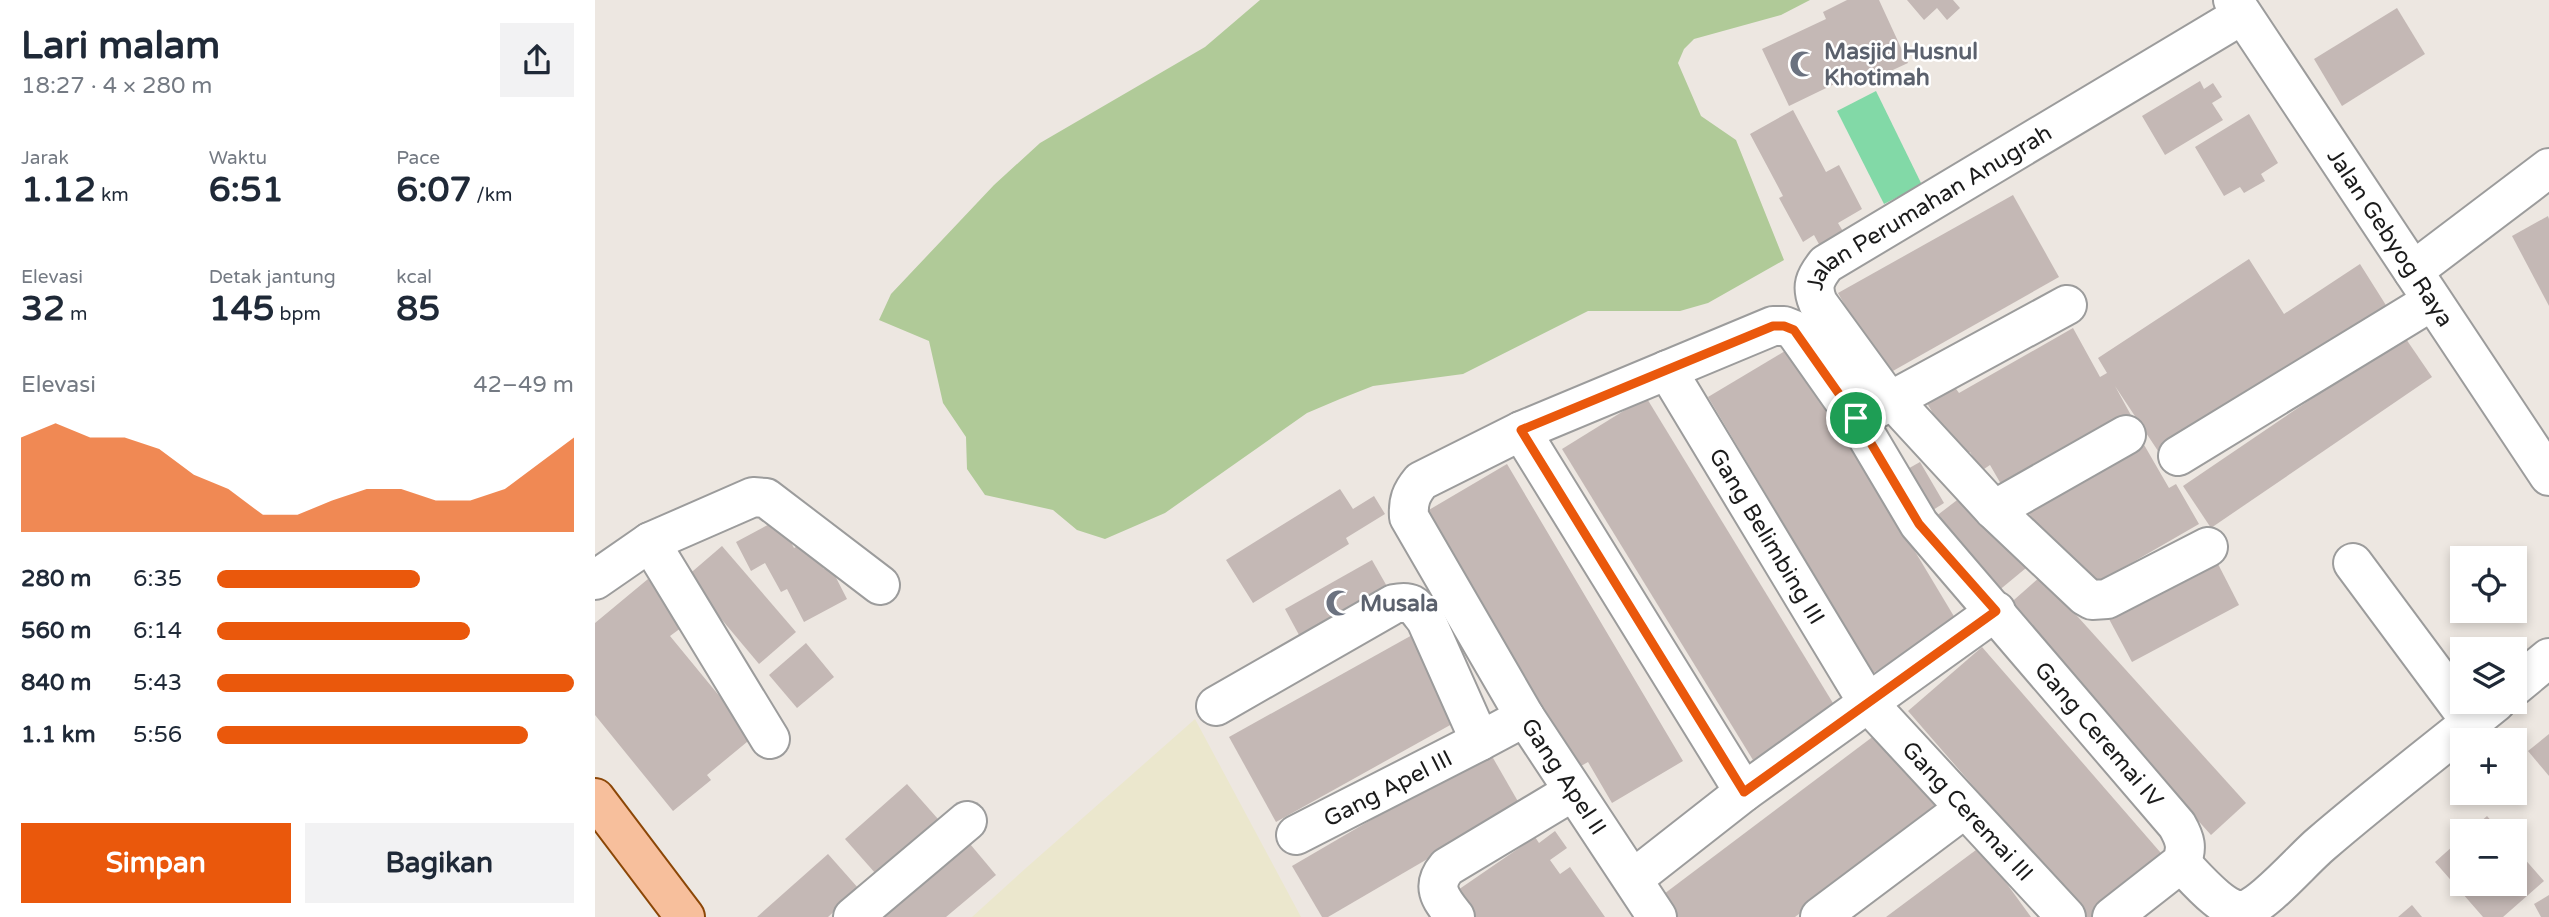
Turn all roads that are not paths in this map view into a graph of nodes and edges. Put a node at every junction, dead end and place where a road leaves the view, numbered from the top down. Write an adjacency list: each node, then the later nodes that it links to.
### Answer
1 (2238, 7): 3 (street, Jalan Gebyog Raya); 6 (street, Jalan Perumahan Anugrah)
2 (2547, 176): 3 (street)
3 (2423, 286): 9 (street); 10 (street, Jalan Gebyog Raya)
4 (2067, 305): 6 (street)
5 (1667, 370): 6 (street); 7 (street); 21 (street, Gang Belimbing III)
6 (1873, 410): 11 (street, Jalan Perumahan Anugrah); 17 (street, Gang Ceremai IV)
7 (1521, 430): 24 (street); 28 (street)
8 (2126, 435): 11 (street)
9 (2178, 457)
10 (2549, 475)
11 (1994, 510): 13 (street, Jalan Perumahan Anugrah)
12 (650, 542): 15 (street); 16 (street); 25 (street)
13 (2208, 547)
14 (2353, 563): 19 (street)
15 (595, 580)
16 (880, 585)
17 (1996, 611): 21 (street); 33 (street, Gang Ceremai IV)
18 (2549, 658): 20 (street)
19 (2450, 673)
20 (2527, 676)
21 (1868, 703): 28 (street); 30 (street, Gang Ceremai III)
22 (1216, 706): 26 (street, Gang Apel II)
23 (2482, 714): 33 (street)
24 (1525, 717): 26 (street, Gang Apel II); 27 (street, Gang Apel II)
25 (770, 739)
26 (1480, 741): 32 (street, Gang Apel III)
27 (1572, 792): 34 (street, Gang Apel II); 37 (street)
28 (1744, 792): 34 (street)
29 (595, 798): 35 (main road)
30 (1964, 809): 39 (street); 40 (street, Gang Ceremai III)
31 (967, 821): 36 (street)
32 (1296, 835)
33 (2182, 863): 41 (street)
34 (1633, 879): 38 (street, Gang Apel II)
35 (685, 917)
36 (853, 917)
37 (1455, 917)
38 (1657, 917)
39 (1820, 917)
40 (2066, 917)
41 (2112, 917)

